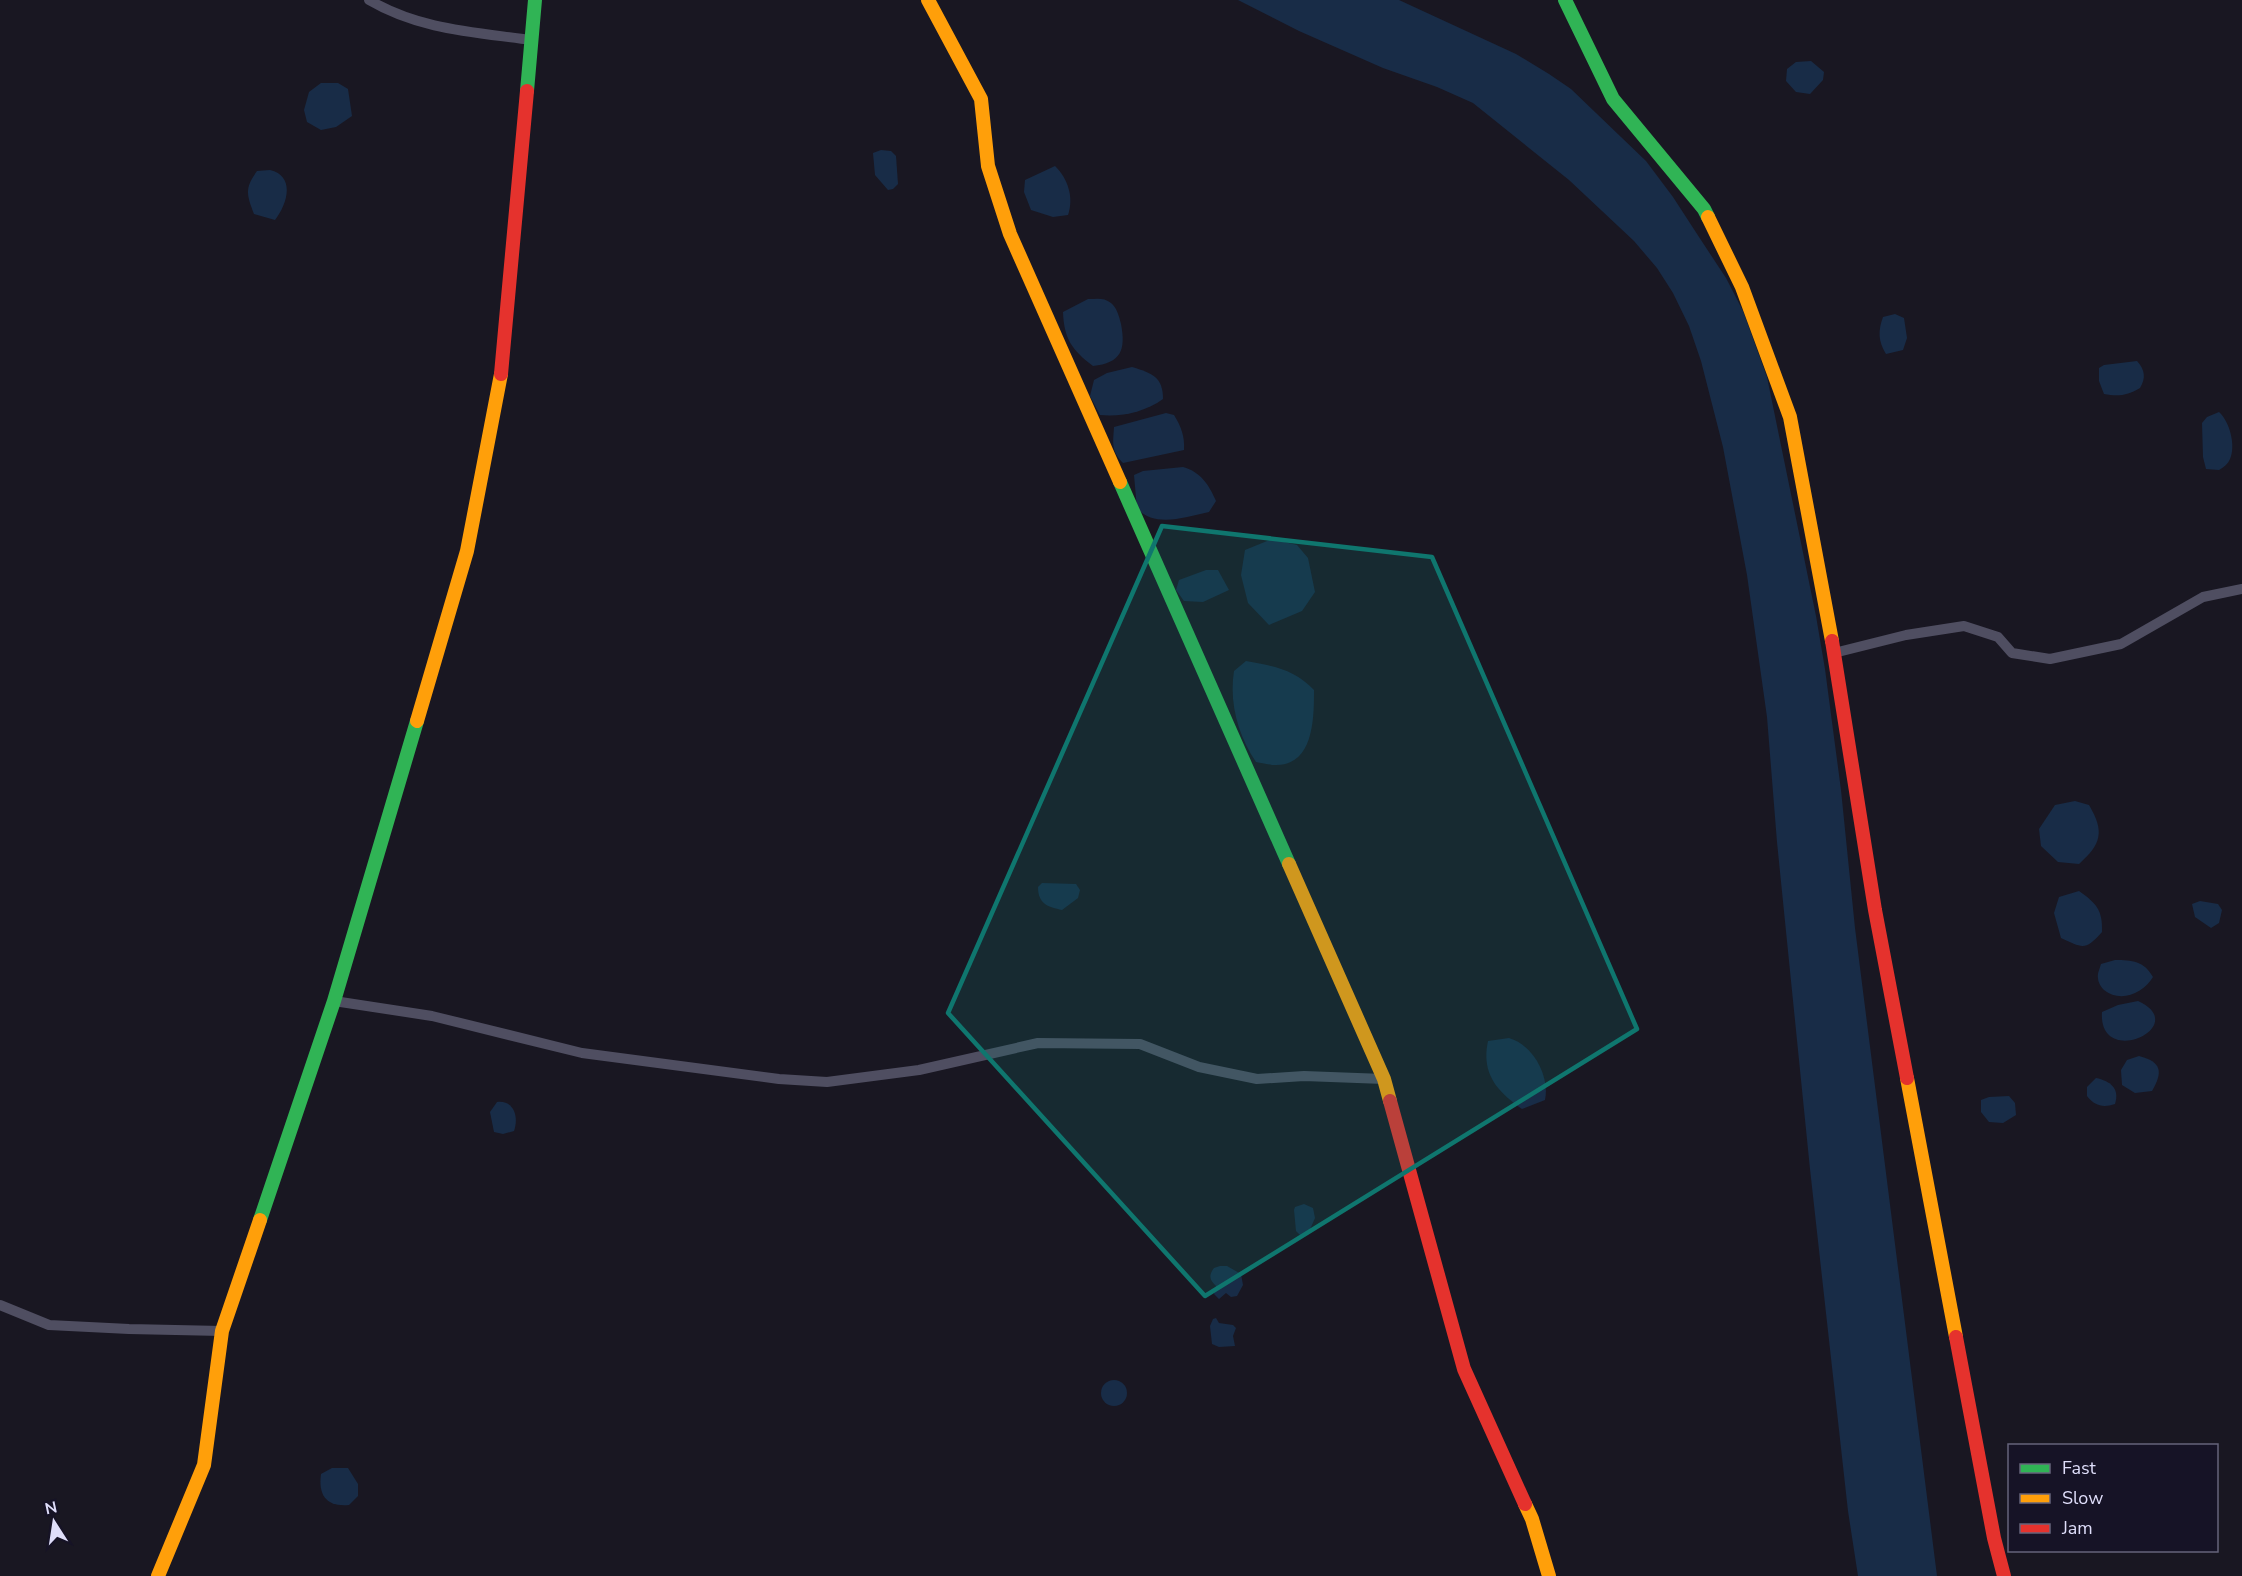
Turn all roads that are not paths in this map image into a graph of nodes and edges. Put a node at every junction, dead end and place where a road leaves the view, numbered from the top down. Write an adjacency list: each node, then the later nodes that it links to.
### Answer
1 (369, 0): 5 (street)
2 (535, 0): 5 (street)
3 (928, 0): 9 (street)
4 (1565, 0): 7 (street)
5 (531, 40): 8 (street)
6 (2242, 589): 7 (street)
7 (1834, 653): 14 (street)
8 (334, 1001): 9 (street); 11 (street)
9 (1384, 1079): 13 (street)
10 (0, 1305): 11 (street)
11 (222, 1331): 12 (street)
12 (158, 1576)
13 (1549, 1576)
14 (2004, 1576)

